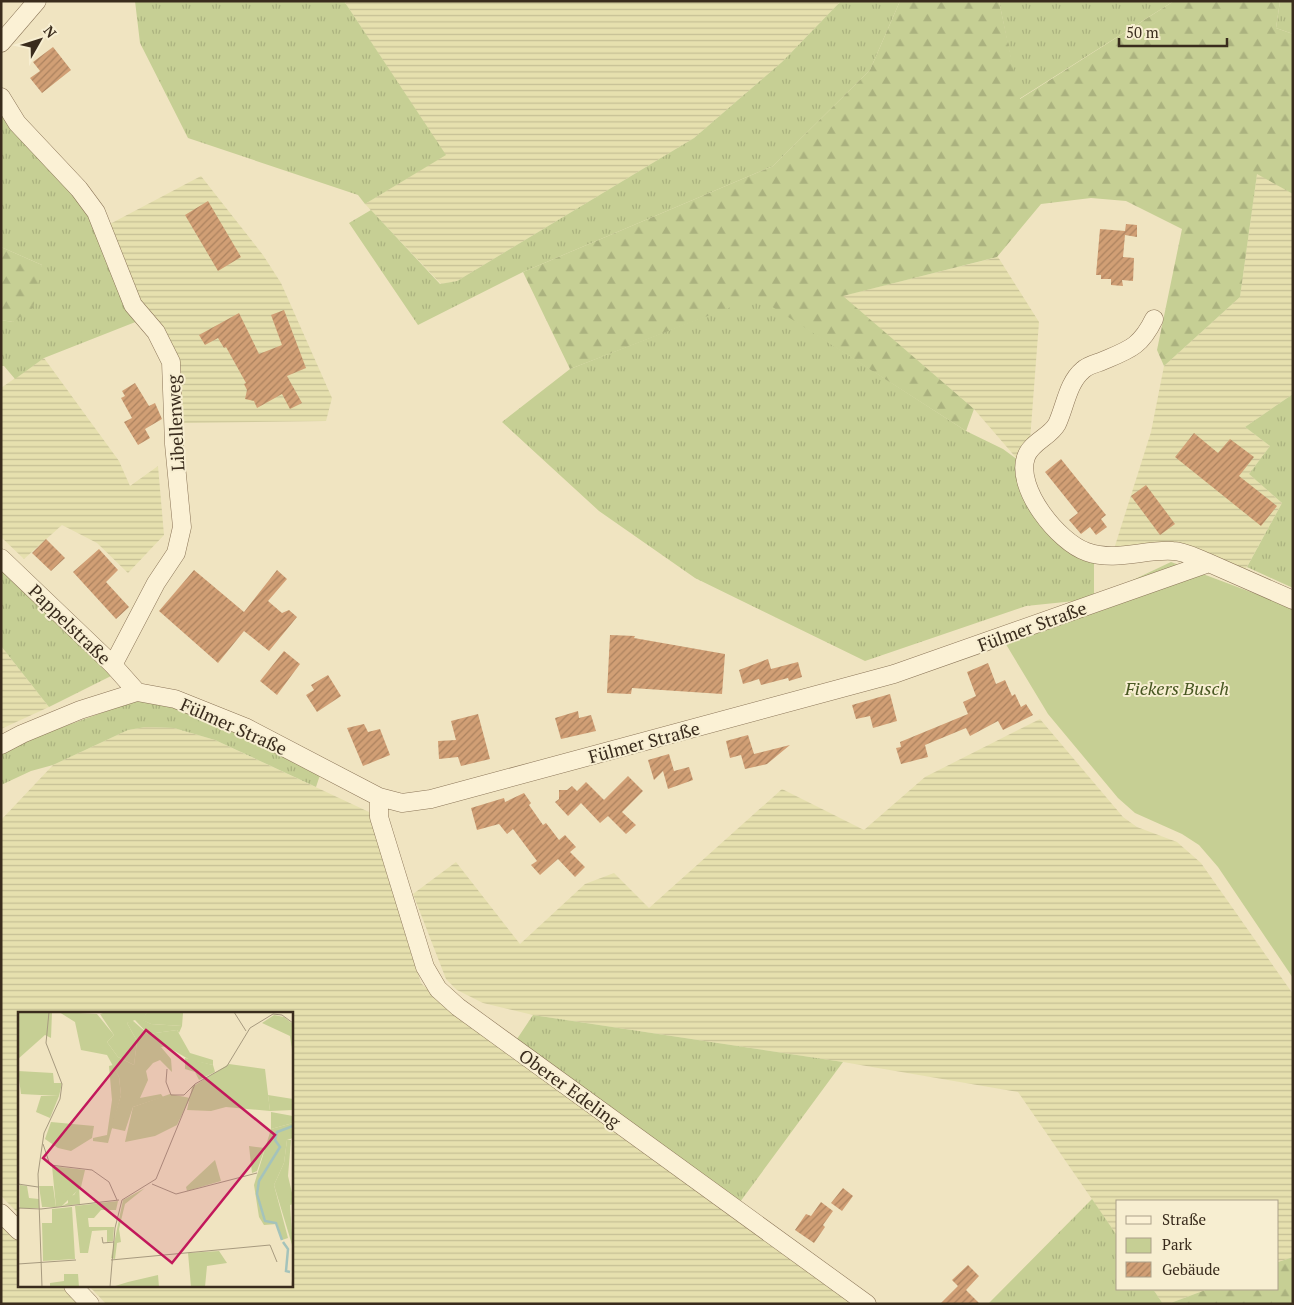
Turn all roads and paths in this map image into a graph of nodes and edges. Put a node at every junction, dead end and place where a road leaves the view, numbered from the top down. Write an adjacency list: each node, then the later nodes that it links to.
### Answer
1 (37, 1): 2 (street)
2 (1, 43)
3 (1, 97): 8 (street, Libellenweg)
4 (1154, 319): 6 (street)
5 (1, 558): 8 (street, Pappelstraße)
6 (1209, 563): 7 (street); 11 (street, Fülmer Straße)
7 (1293, 600)
8 (114, 665): 9 (street, Pappelstraße)
9 (137, 692): 10 (street, Fülmer Straße); 11 (street, Fülmer Straße)
10 (1, 746)
11 (379, 797): 16 (street, Oberer Edeling)
12 (1, 1213): 13 (street)
13 (18, 1230)
14 (75, 1288): 15 (street)
15 (90, 1304)
16 (867, 1304)

